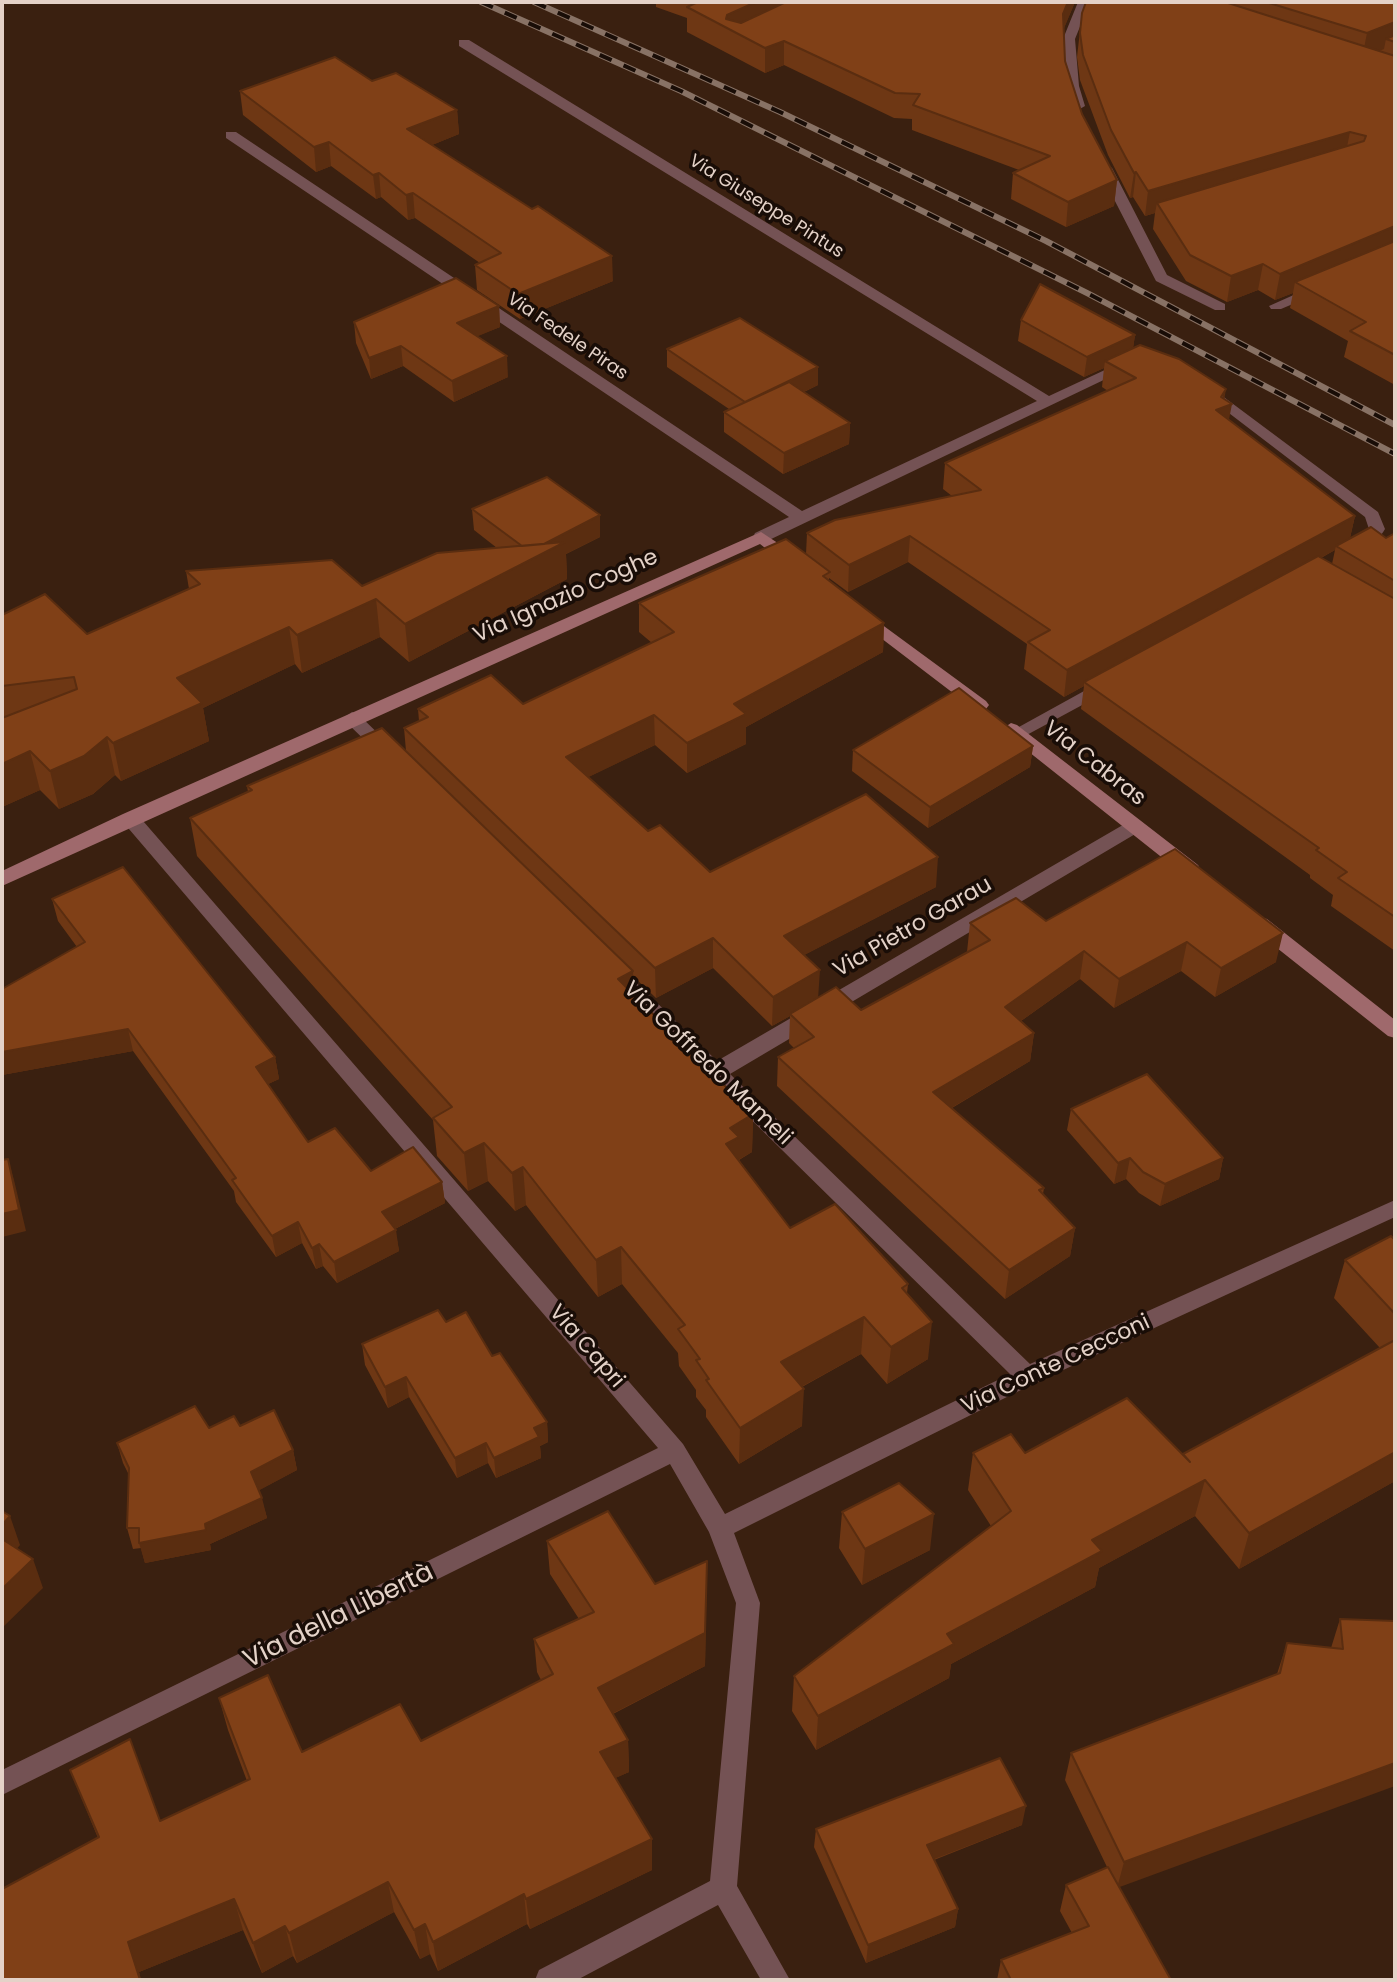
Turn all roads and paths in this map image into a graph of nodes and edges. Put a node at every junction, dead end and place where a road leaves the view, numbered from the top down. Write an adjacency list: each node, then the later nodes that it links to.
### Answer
1 (1084, 2): 3 (street)
2 (464, 43): 11 (street, Via Giuseppe Pintus)
3 (1085, 125)
4 (231, 135): 12 (street, Via Fedele Piras)
5 (1096, 151): 8 (street)
6 (1325, 285): 7 (street)
7 (1276, 306)
8 (1220, 307)
9 (1143, 361): 11 (street, Via Ignazio Coghe)
10 (1187, 380): 14 (street)
11 (1049, 402): 12 (street, Via Ignazio Coghe)
12 (801, 518): 13 (street, Via Ignazio Coghe)
13 (761, 537): 15 (street); 18 (street, Via Ignazio Coghe)
14 (1346, 554)
15 (801, 568)
16 (852, 607): 19 (street, Via Cabras)
17 (1124, 675): 19 (street)
18 (352, 718): 20 (street); 21 (street, Via Ignazio Coghe)
19 (1017, 733): 22 (street, Via Cabras)
20 (395, 760)
21 (130, 818): 23 (street, Via Ignazio Coghe); 31 (street, Via Capri)
22 (1135, 826): 24 (street, Via Cabras); 28 (street, Via Pietro Garau)
23 (2, 879)
24 (1209, 884)
25 (1246, 914): 27 (street)
26 (601, 961): 28 (street, Via Goffredo Mameli)
27 (1395, 1031)
28 (716, 1072): 30 (street, Via Goffredo Mameli)
29 (1395, 1208): 30 (street, Via Conte Cecconi)
30 (1027, 1376): 32 (street, Via Conte Cecconi)
31 (675, 1451): 32 (street, Via Capri); 33 (street, Via della Libertà)
32 (720, 1528): 34 (street, Via Capri)
33 (2, 1783)
34 (723, 1888): 35 (street); 36 (street)
35 (549, 1980)
36 (776, 1980)

